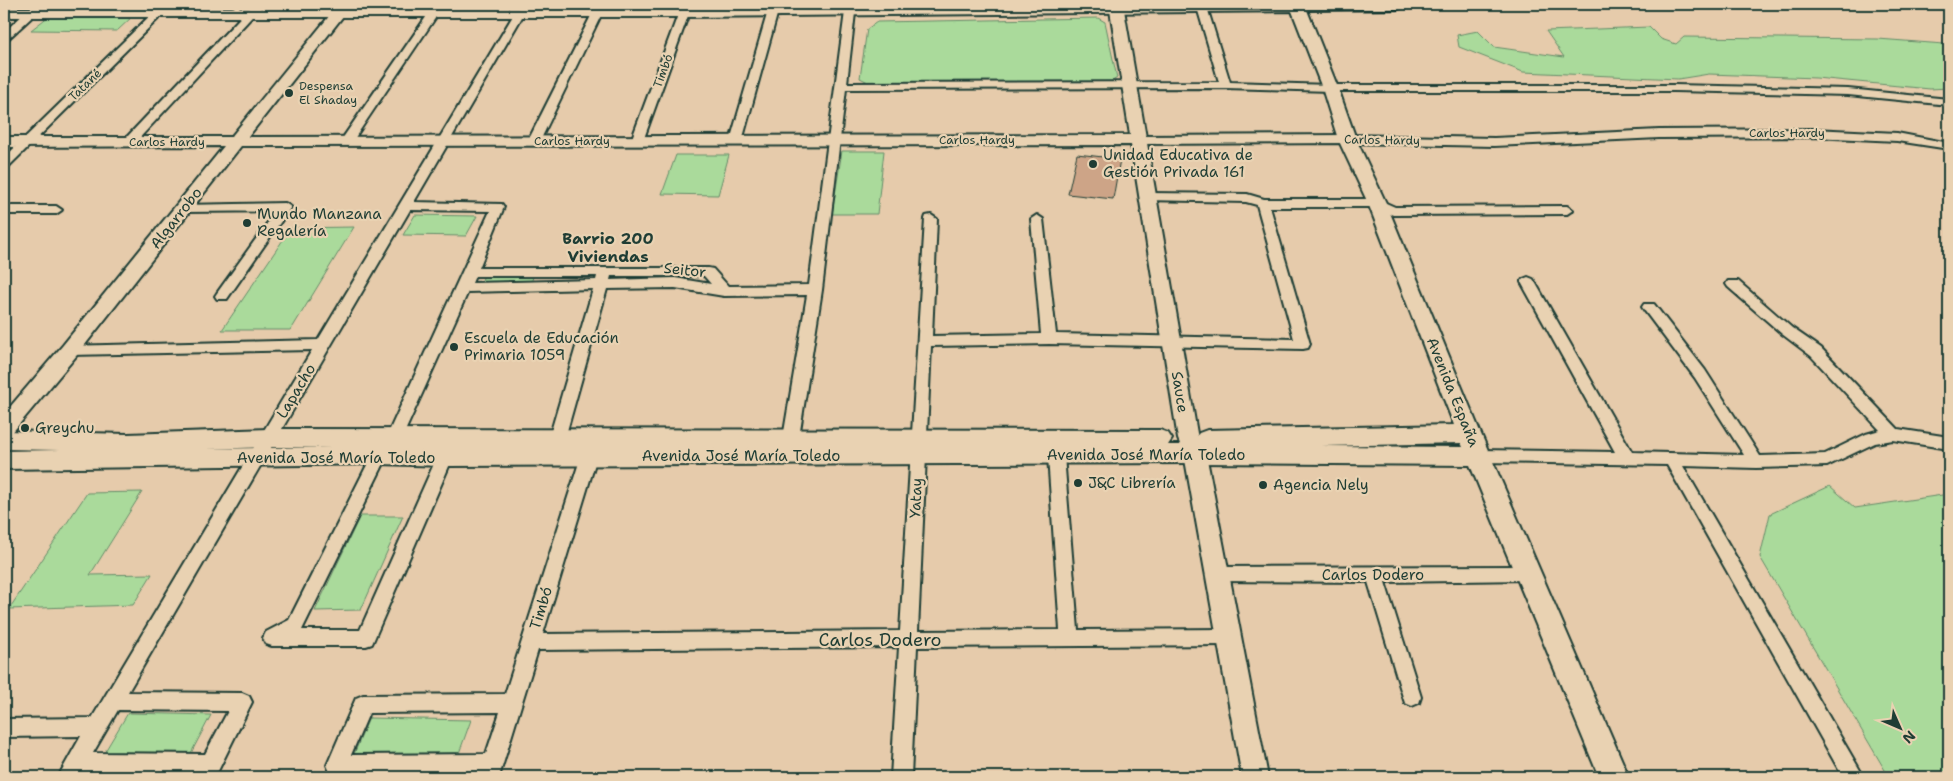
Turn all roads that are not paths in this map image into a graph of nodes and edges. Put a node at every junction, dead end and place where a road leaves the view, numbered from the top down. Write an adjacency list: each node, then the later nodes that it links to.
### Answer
1 (544, 4): 18 (main road); 21 (main road)
2 (618, 4): 16 (main road); 18 (main road)
3 (707, 4): 16 (main road)
4 (1398, 4): 8 (main road)
5 (1942, 4): 6 (main road)
6 (1949, 4)
7 (68, 5): 13 (main road); 19 (main road)
8 (1298, 5): 11 (main road); 27 (main road, Avenida España)
9 (850, 6): 10 (main road); 17 (main road); 26 (street)
10 (1117, 6): 11 (main road); 24 (street, Sauce)
11 (1202, 6): 25 (street)
12 (4, 7): 19 (main road)
13 (158, 7): 14 (main road); 19 (main road); 37 (street, Tatané)
14 (246, 7): 15 (main road); 38 (street)
15 (334, 7): 20 (main road); 39 (street, Algarrobo)
16 (690, 7): 17 (main road); 18 (main road); 34 (street, Timbó)
17 (774, 7): 35 (street)
18 (599, 8): 21 (main road); 33 (street)
19 (35, 9): 22 (main road); 23 (street)
20 (436, 9): 21 (main road); 40 (street)
21 (522, 9): 32 (street, Lapacho)
22 (4, 13)
23 (4, 37)
24 (1130, 85): 25 (street); 26 (street); 31 (street, Sauce)
25 (1225, 85): 27 (street)
26 (841, 86): 30 (street)
27 (1330, 88): 28 (street); 29 (main road, Avenida España)
28 (1949, 102)
29 (1347, 139): 31 (street, Carlos Hardy); 41 (street, Carlos Hardy); 45 (main road, Avenida España)
30 (833, 140): 31 (street, Carlos Hardy); 35 (street, Carlos Hardy); 58 (street)
31 (1139, 140): 43 (street, Sauce)
32 (444, 141): 33 (street, Carlos Hardy); 40 (street, Carlos Hardy); 46 (street, Lapacho)
33 (534, 141): 34 (street, Carlos Hardy)
34 (637, 141): 35 (street, Carlos Hardy)
35 (736, 141)
36 (4, 142): 37 (street, Carlos Hardy)
37 (25, 142): 38 (street, Carlos Hardy); 42 (street, Tatané)
38 (129, 142): 39 (street, Carlos Hardy)
39 (235, 142): 40 (street, Carlos Hardy); 47 (street, Algarrobo)
40 (346, 142)
41 (1949, 146)
42 (4, 164)
43 (1148, 197): 44 (street); 63 (street, Sauce)
44 (1264, 203): 45 (street); 63 (street)
45 (1377, 203): 50 (street); 72 (main road, Avenida España)
46 (405, 206): 53 (street); 64 (street, Lapacho)
47 (184, 208): 59 (street); 65 (street, Algarrobo)
48 (4, 210): 49 (street)
49 (56, 210)
50 (1567, 210)
51 (1037, 219): 61 (street)
52 (931, 220): 62 (street, Yatay)
53 (470, 272): 54 (street, Seitor); 57 (street)
54 (603, 278): 57 (street, Seitor); 58 (street, Seitor); 69 (street)
55 (1528, 282): 81 (street)
56 (1733, 284): 67 (street)
57 (462, 288): 73 (street)
58 (815, 290): 75 (street)
59 (222, 296)
60 (1649, 307): 84 (street)
61 (1049, 339): 62 (street); 63 (street)
62 (925, 341): 76 (street, Yatay)
63 (1172, 341): 74 (street, Sauce)
64 (324, 344): 65 (street); 68 (street, Lapacho)
65 (70, 350): 66 (street, Algarrobo)
66 (4, 428)
67 (1893, 434): 71 (street); 84 (street)
68 (268, 438): 70 (main road, Avenida José María Toledo); 73 (main road, Avenida José María Toledo); 80 (street, Lapacho)
69 (557, 438): 73 (main road, Avenida José María Toledo); 77 (main road, Avenida José María Toledo)
70 (4, 440)
71 (1949, 443)
72 (1474, 445): 74 (main road, Avenida José María Toledo); 81 (street); 85 (main road, Avenida España)
73 (387, 446): 79 (main road, Avenida José María Toledo); 79 (street); 80 (main road, Avenida José María Toledo)
74 (1192, 446): 76 (main road, Avenida José María Toledo); 78 (main road, Avenida José María Toledo); 86 (street, Sauce)
75 (789, 447): 76 (main road, Avenida José María Toledo); 77 (main road, Avenida José María Toledo)
76 (919, 447): 78 (main road, Avenida José María Toledo); 90 (street, Yatay)
77 (592, 448): 79 (main road, Avenida José María Toledo); 91 (street, Timbó)
78 (1056, 456): 89 (street)
79 (445, 457)
80 (257, 458): 83 (main road, Avenida José María Toledo); 93 (street, Lapacho)
81 (1627, 458): 82 (street)
82 (1671, 459): 84 (street); 102 (street)
83 (4, 460)
84 (1756, 462)
85 (1529, 573): 87 (street, Carlos Dodero); 101 (main road, Avenida España)
86 (1217, 574): 87 (street, Carlos Dodero); 88 (street, Sauce)
87 (1374, 576): 92 (street)
88 (1229, 637): 89 (street, Carlos Dodero); 100 (street, Sauce)
89 (1070, 638): 90 (street, Carlos Dodero)
90 (908, 639): 91 (street, Carlos Dodero); 99 (street, Yatay)
91 (531, 642): 94 (street, Timbó)
92 (1412, 697)
93 (113, 701): 95 (street, Lapacho); 97 (street)
94 (512, 703): 98 (street, Timbó); 98 (street)
95 (98, 727): 96 (street); 97 (street, Lapacho)
96 (4, 728)
97 (73, 769)
98 (491, 770)
99 (901, 777)
100 (1255, 777)
101 (1614, 777)
102 (1854, 777)

